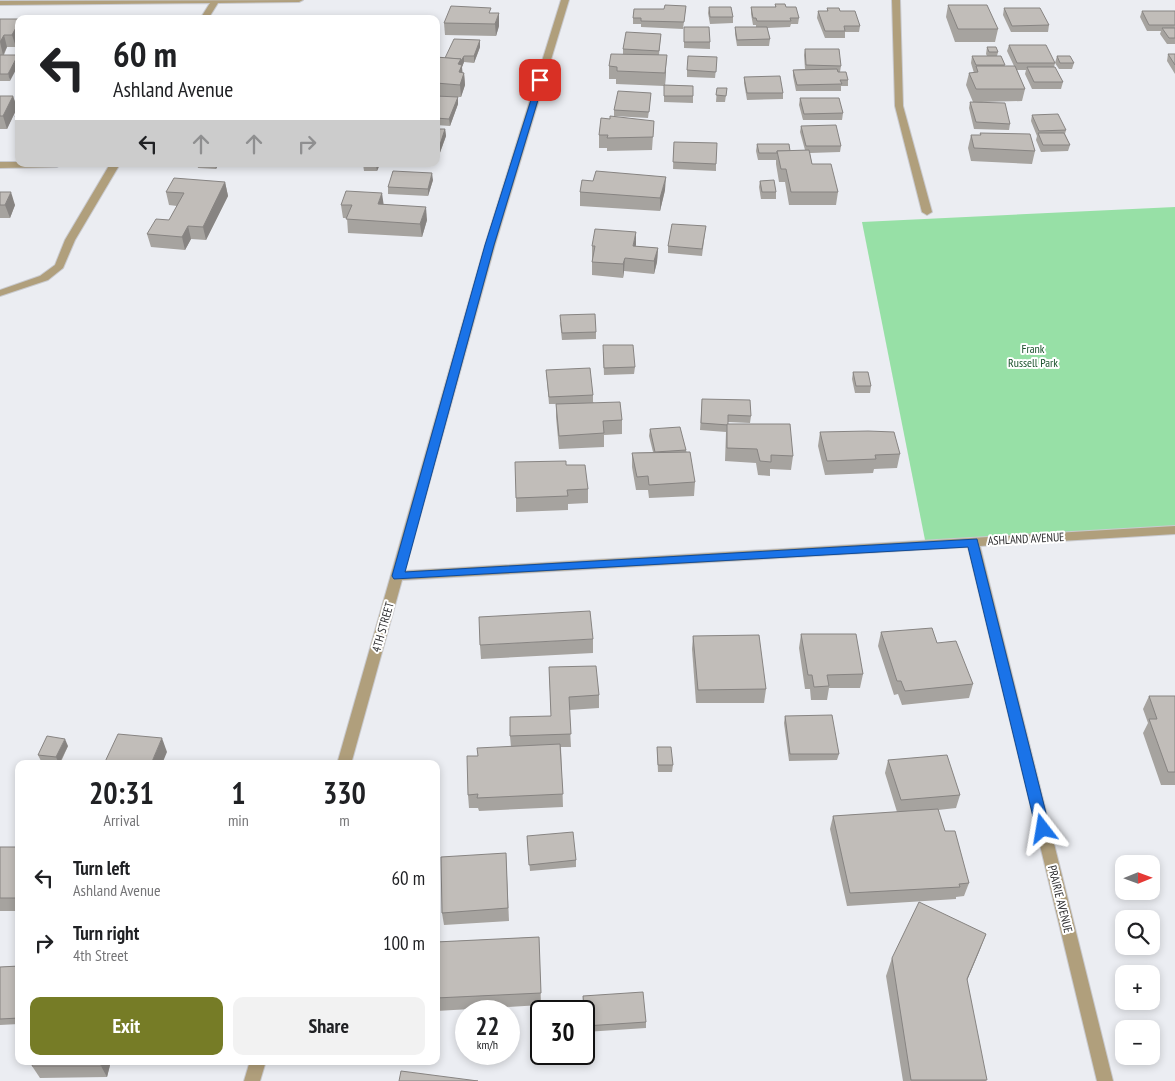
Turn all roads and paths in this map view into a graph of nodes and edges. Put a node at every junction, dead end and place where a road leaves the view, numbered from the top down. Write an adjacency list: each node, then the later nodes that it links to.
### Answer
1 (235, 0): 2 (street); 5 (street)
2 (299, 0)
3 (565, 0): 15 (street, 4TH STREET)
4 (896, 0): 11 (street)
5 (215, 1): 6 (street); 7 (street)
6 (0, 3)
7 (206, 15)
8 (0, 164): 9 (street)
9 (15, 164)
10 (113, 167): 12 (street)
11 (927, 212)
12 (0, 292)
13 (1175, 530): 14 (street, ASHLAND AVENUE)
14 (973, 542): 15 (street, ASHLAND AVENUE); 19 (street, PRAIRIE AVENUE)
15 (398, 576): 16 (street, 4TH STREET)
16 (345, 760)
17 (257, 1065): 18 (street)
18 (252, 1081)
19 (1105, 1081)

